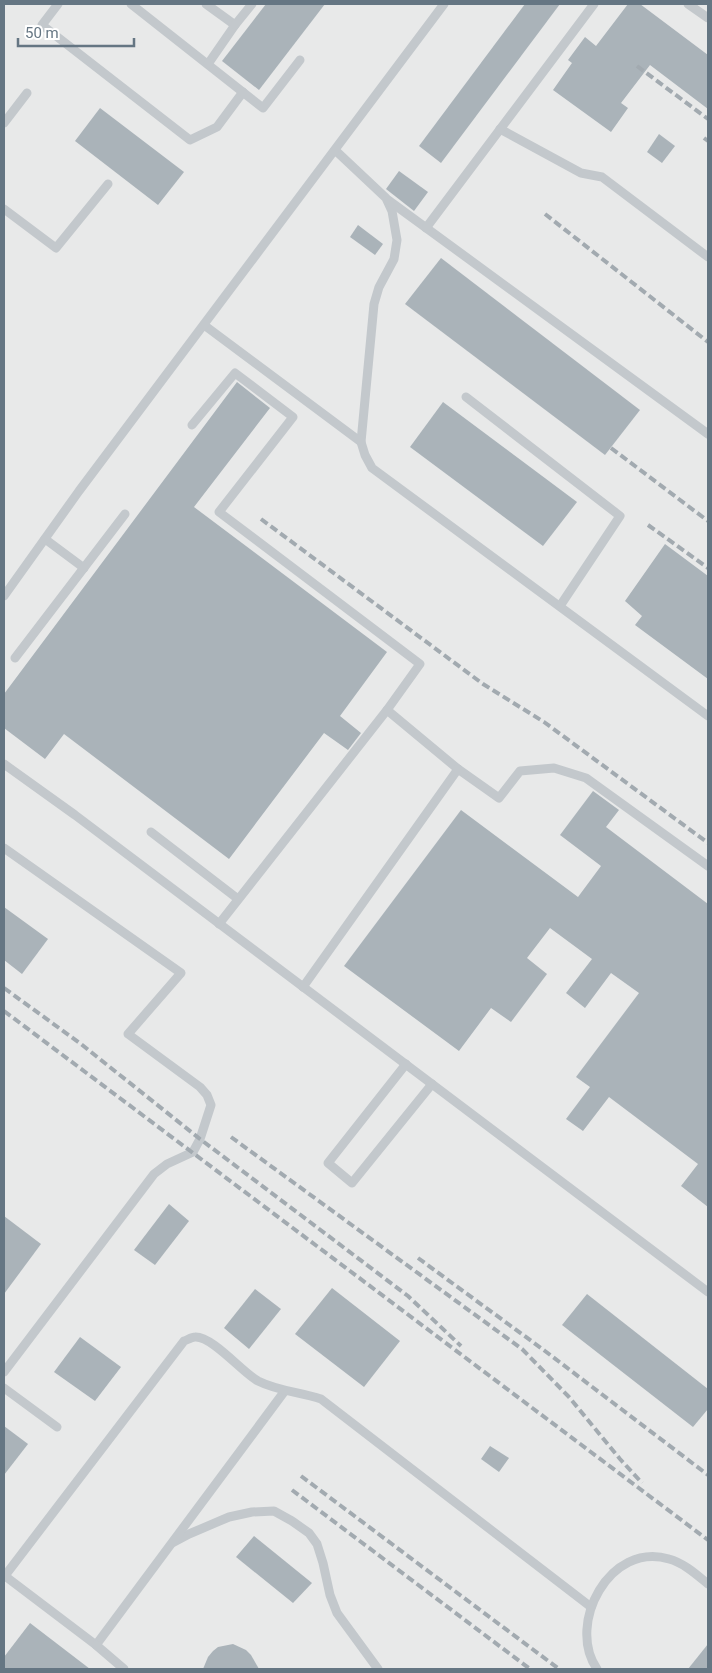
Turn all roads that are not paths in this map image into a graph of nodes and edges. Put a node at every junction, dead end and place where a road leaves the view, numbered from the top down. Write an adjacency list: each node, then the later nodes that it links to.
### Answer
1 (58, 4): 12 (lane)
2 (131, 4): 11 (lane)
3 (206, 4): 9 (lane)
4 (252, 4): 9 (lane)
5 (444, 4): 16 (lane)
6 (594, 4): 15 (lane)
7 (688, 4): 8 (lane)
8 (708, 18)
9 (236, 25): 11 (lane)
10 (300, 60): 12 (lane)
11 (208, 64): 12 (lane)
12 (243, 92)
13 (27, 93): 14 (lane)
14 (4, 124)
15 (500, 130): 20 (lane); 21 (lane)
16 (335, 150): 18 (lane); 22 (lane)
17 (108, 184): 19 (lane)
18 (386, 198): 20 (lane); 26 (lane)
19 (4, 209)
20 (426, 228): 25 (lane)
21 (708, 257)
22 (204, 325): 26 (lane); 28 (lane)
23 (466, 397): 31 (lane)
24 (192, 425): 33 (lane)
25 (708, 434)
26 (361, 442): 31 (lane)
27 (125, 514): 29 (lane)
28 (45, 539): 29 (lane); 30 (lane)
29 (84, 568): 32 (lane)
30 (4, 596)
31 (560, 606): 34 (lane)
32 (15, 658)
33 (386, 710): 36 (lane); 40 (lane)
34 (708, 716)
35 (4, 764): 41 (lane)
36 (458, 770): 39 (lane); 42 (lane)
37 (151, 832): 40 (lane)
38 (4, 848): 46 (lane)
39 (708, 866)
40 (238, 899): 41 (lane)
41 (219, 924): 42 (lane)
42 (303, 987): 43 (lane)
43 (406, 1064): 44 (lane); 44 (lane)
44 (432, 1084): 45 (lane)
45 (708, 1292)
46 (4, 1372)
47 (4, 1388): 49 (lane)
48 (284, 1392): 50 (lane); 51 (lane); 53 (lane)
49 (57, 1427)
50 (171, 1545): 54 (lane); 56 (lane)
51 (4, 1577): 54 (lane)
52 (708, 1584): 53 (lane)
53 (591, 1607): 57 (lane)
54 (96, 1645): 55 (lane)
55 (124, 1669)
56 (378, 1669)
57 (597, 1669)

